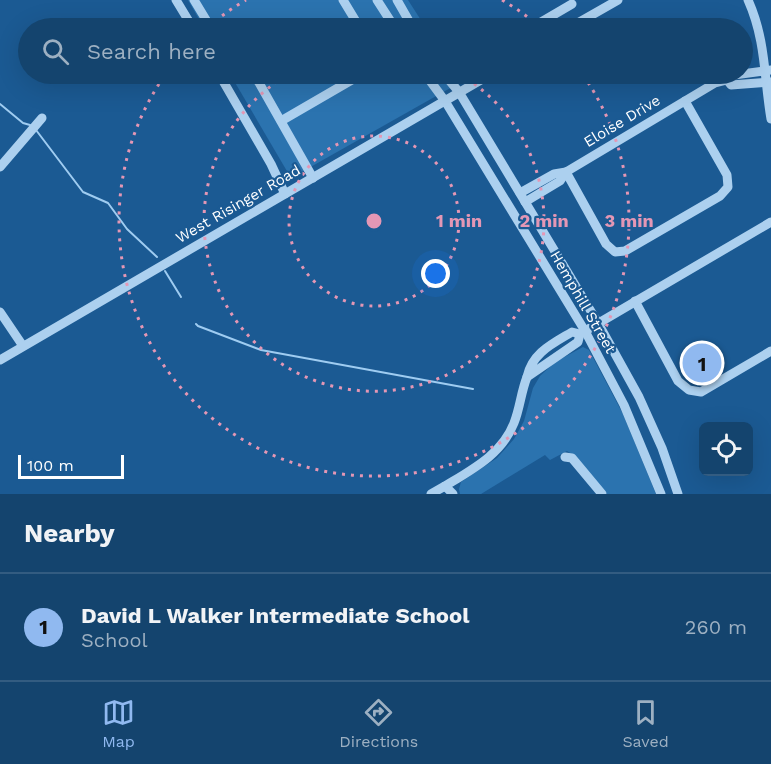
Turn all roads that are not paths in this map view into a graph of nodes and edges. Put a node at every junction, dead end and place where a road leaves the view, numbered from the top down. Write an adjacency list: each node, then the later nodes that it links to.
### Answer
1 (176, 0): 9 (street)
2 (194, 0): 10 (street)
3 (343, 0): 11 (street)
4 (377, 0): 12 (street)
5 (397, 0): 13 (street)
6 (618, 0): 16 (street)
7 (748, 0): 17 (street)
8 (571, 2): 14 (street); 15 (street)
9 (187, 18)
10 (205, 18)
11 (354, 18)
12 (389, 18)
13 (407, 18)
14 (546, 18)
15 (580, 18)
16 (587, 18)
17 (769, 71): 18 (street, Eloise Drive); 19 (street)
18 (753, 73)
19 (769, 82): 20 (street); 32 (street)
20 (753, 83)
21 (225, 84): 37 (street)
22 (260, 84): 33 (street)
23 (345, 84): 33 (street)
24 (432, 84): 29 (street, Hemphill Street)
25 (452, 84): 28 (street, Hemphill Street)
26 (473, 84): 28 (street, West Risinger Road)
27 (714, 84): 30 (street, Eloise Drive)
28 (459, 92): 29 (street, West Risinger Road); 38 (street, Hemphill Street)
29 (445, 101): 36 (street, West Risinger Road); 43 (street, Hemphill Street)
30 (685, 101): 35 (street, Eloise Drive); 35 (street)
31 (42, 118): 34 (street)
32 (771, 119)
33 (281, 121): 36 (street)
34 (0, 167)
35 (566, 172): 38 (street, Eloise Drive)
36 (313, 178): 37 (street, West Risinger Road)
37 (285, 194): 44 (street, West Risinger Road)
38 (523, 198): 42 (street, Hemphill Street)
39 (771, 222): 40 (street)
40 (635, 301): 42 (street); 45 (street)
41 (0, 312): 44 (street)
42 (598, 323): 43 (street); 53 (street, Hemphill Street)
43 (582, 333): 48 (street); 52 (street, Hemphill Street)
44 (23, 346): 46 (street, West Risinger Road)
45 (771, 351)
46 (0, 360)
47 (565, 457): 51 (street)
48 (445, 486): 49 (street); 50 (street)
49 (431, 494)
50 (453, 494)
51 (602, 494)
52 (661, 494)
53 (678, 494)

